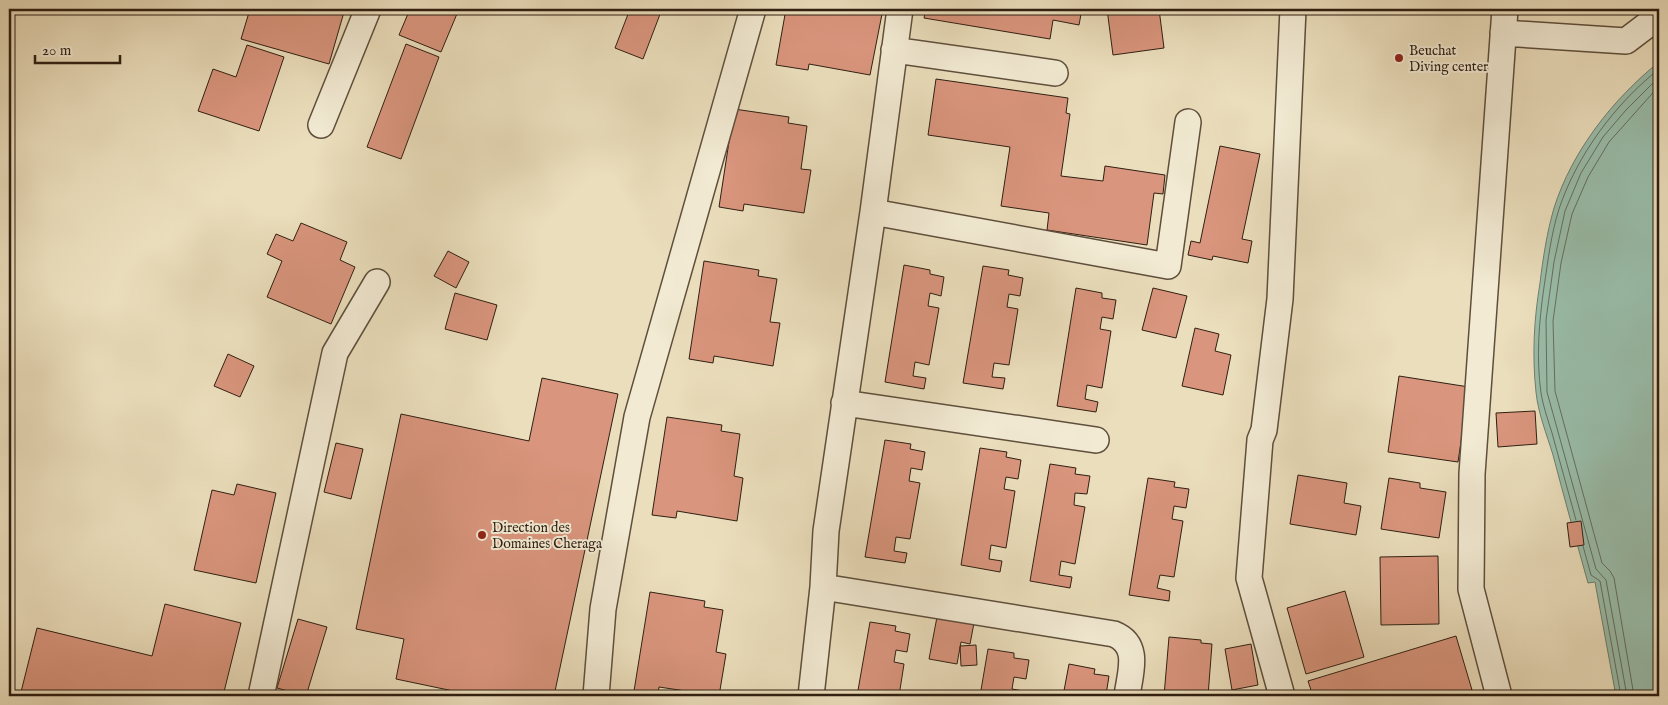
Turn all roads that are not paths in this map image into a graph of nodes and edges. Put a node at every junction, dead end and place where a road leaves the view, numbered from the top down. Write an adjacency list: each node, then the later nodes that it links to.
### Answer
1 (368, 9): 10 (street)
2 (753, 9): 17 (street)
3 (900, 9): 7 (street)
4 (1293, 9): 20 (street)
5 (1659, 16): 6 (street)
6 (1504, 21): 21 (street)
7 (894, 50): 8 (street); 11 (street)
8 (1055, 73)
9 (1188, 122): 11 (street)
10 (322, 125)
11 (873, 212): 13 (street)
12 (377, 282): 16 (street)
13 (844, 404): 14 (street); 15 (street)
14 (1096, 440)
15 (823, 587): 18 (street); 19 (street)
16 (262, 696)
17 (596, 696)
18 (811, 696)
19 (1127, 696)
20 (1282, 696)
21 (1499, 696)

